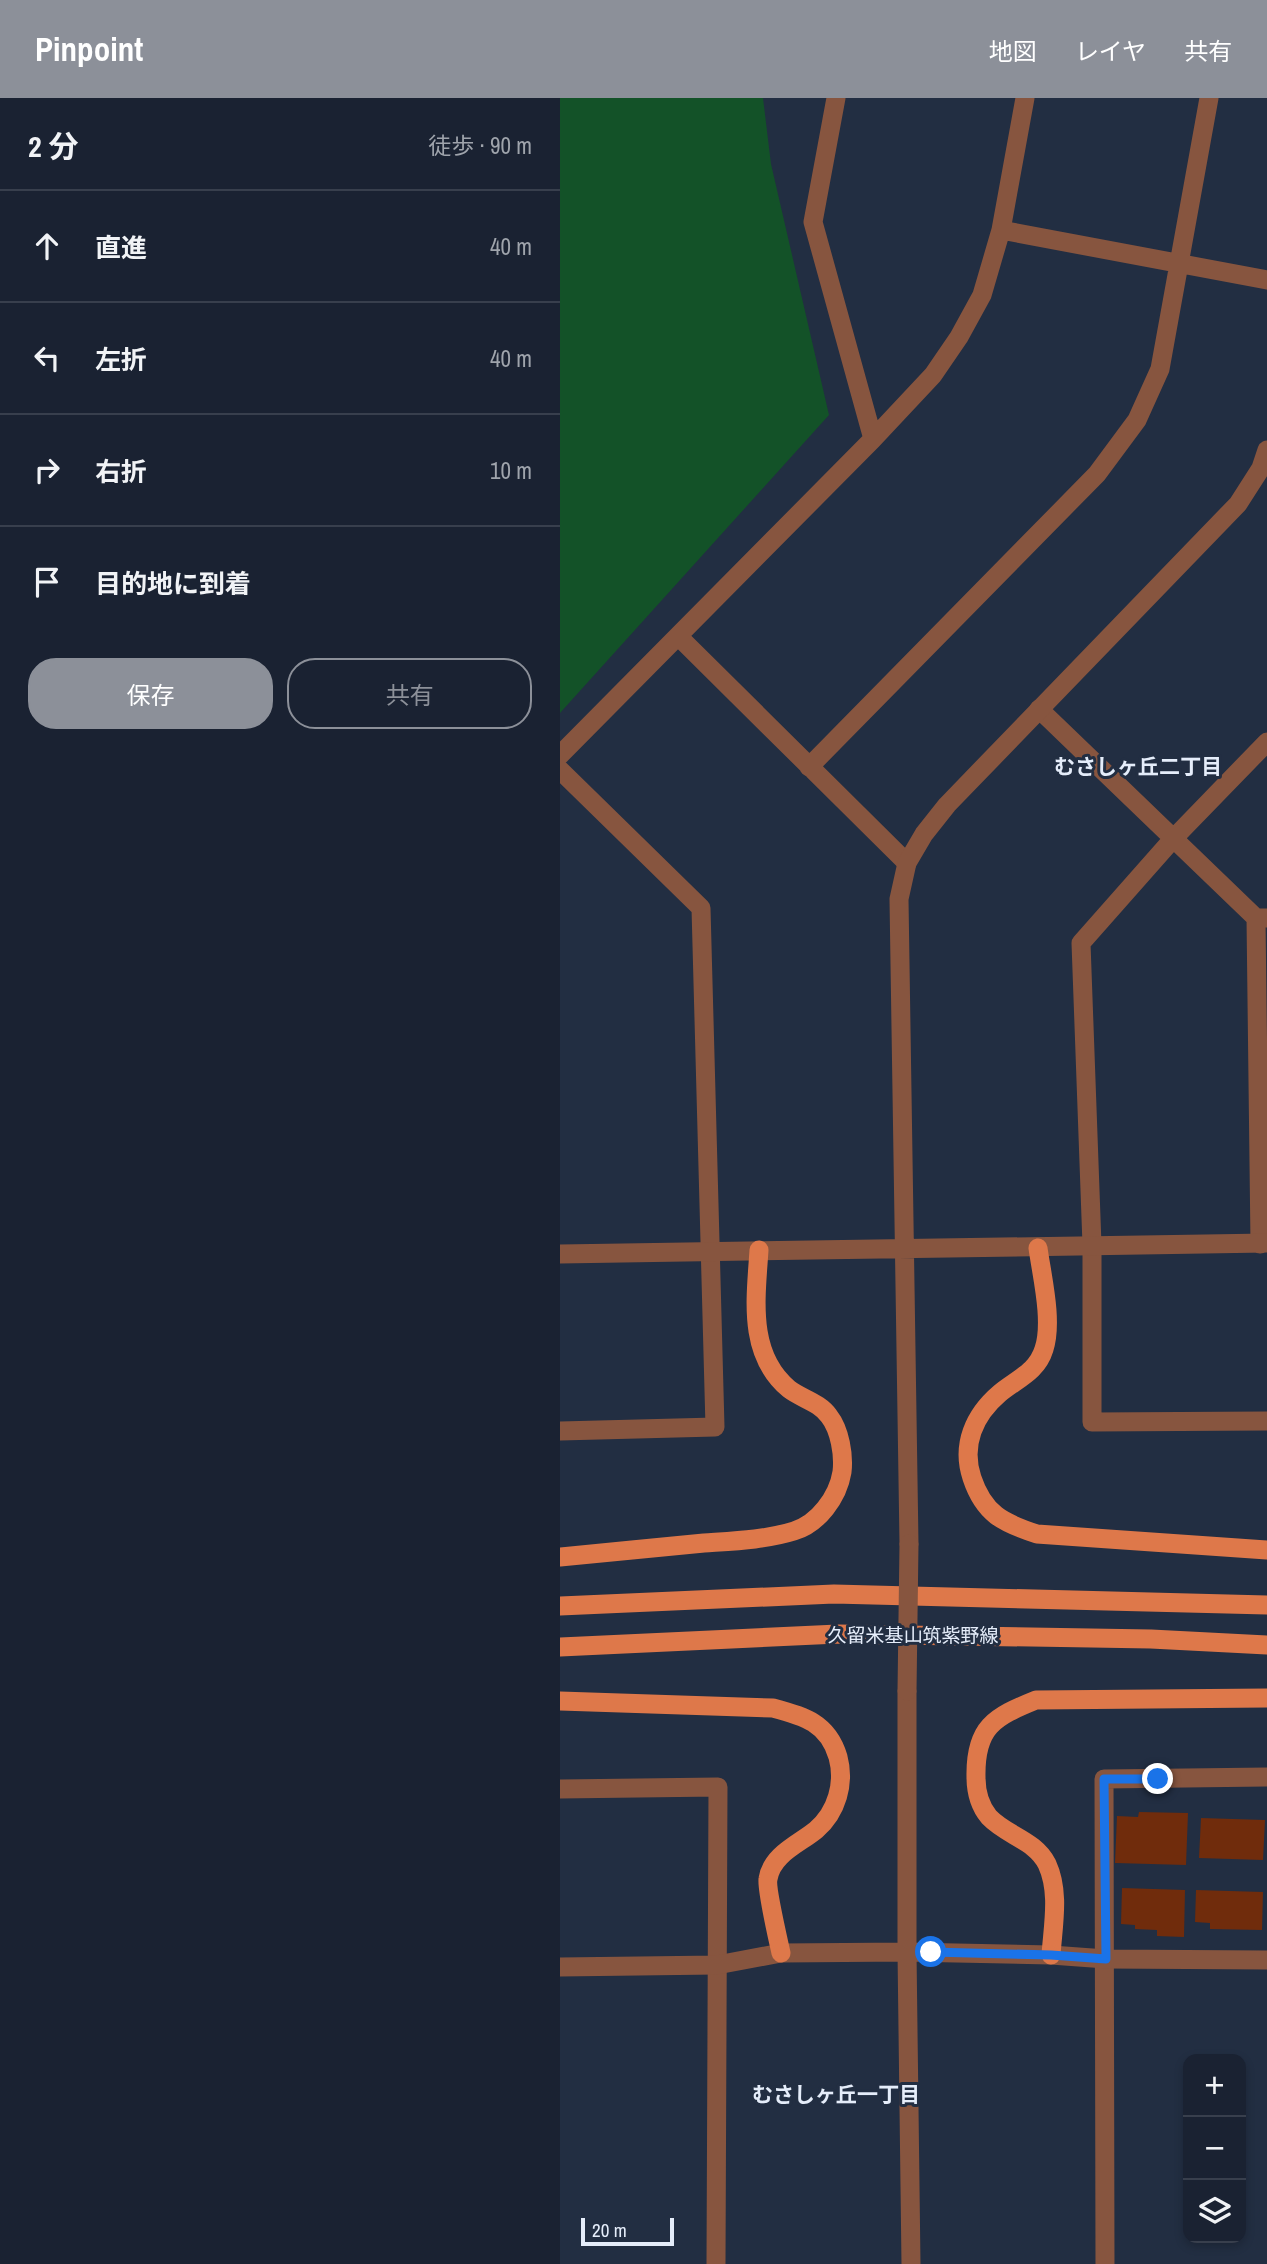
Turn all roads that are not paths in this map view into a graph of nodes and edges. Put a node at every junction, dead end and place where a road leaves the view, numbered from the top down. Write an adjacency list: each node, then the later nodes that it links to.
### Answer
1 (836, 98): 7 (street)
2 (1025, 98): 4 (street)
3 (1209, 98): 5 (street)
4 (1001, 230): 5 (street); 7 (street)
5 (1179, 264): 6 (street); 13 (street)
6 (1267, 281)
7 (873, 439): 9 (street)
8 (1265, 464): 10 (street)
9 (678, 636): 12 (street); 13 (street)
10 (1039, 709): 15 (street); 16 (street)
11 (1267, 742): 15 (street)
12 (560, 755)
13 (809, 767): 16 (street)
14 (560, 770): 23 (street)
15 (1172, 840): 17 (street); 19 (street)
16 (907, 863): 20 (street)
17 (1261, 918): 18 (street)
18 (1264, 1243): 19 (street)
19 (1093, 1245): 21 (street); 25 (street)
20 (905, 1248): 21 (street); 22 (street); 37 (street, bridge)
21 (1038, 1248): 27 (main road)
22 (759, 1250): 23 (street); 28 (main road)
23 (710, 1251): 24 (street); 26 (street)
24 (560, 1254)
25 (1267, 1421)
26 (560, 1431)
27 (1267, 1550)
28 (560, 1557)
29 (1267, 1605): 30 (main road, 久留米基山筑紫野線)
30 (560, 1606)
31 (1267, 1644): 32 (main road, 久留米基山筑紫野線)
32 (560, 1647)
33 (1267, 1698): 39 (main road)
34 (560, 1701): 38 (main road)
35 (1267, 1777): 40 (street)
36 (560, 1789): 42 (street)
37 (907, 1952): 38 (street); 39 (street); 45 (street)
38 (781, 1953): 42 (street)
39 (1051, 1955): 40 (street)
40 (1106, 1959): 41 (street); 46 (street)
41 (1267, 1960)
42 (717, 1965): 43 (street); 44 (street)
43 (560, 1967)
44 (716, 2264)
45 (911, 2264)
46 (1105, 2264)

